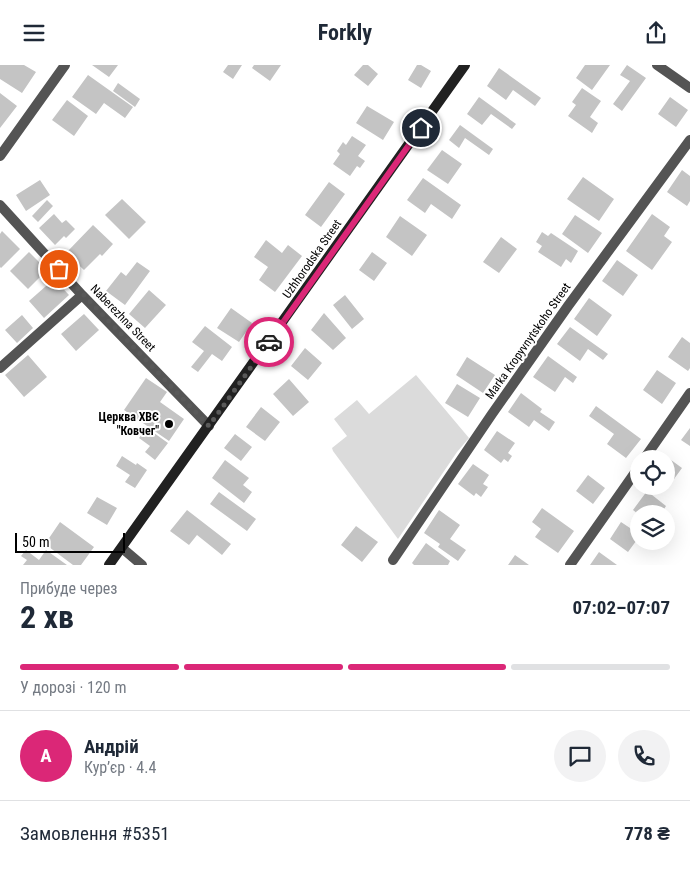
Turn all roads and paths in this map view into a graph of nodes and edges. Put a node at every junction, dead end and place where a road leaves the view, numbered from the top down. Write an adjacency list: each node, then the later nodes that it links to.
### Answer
1 (65, 65): 6 (street)
2 (466, 65): 11 (main road, Uzhhorodska Street)
3 (657, 65): 4 (street)
4 (690, 88)
5 (690, 140): 15 (street, Marka Kropyvnytskoho Street)
6 (0, 156)
7 (0, 205): 8 (street, Naberezhna Street)
8 (82, 295): 9 (street); 11 (street, Naberezhna Street)
9 (0, 368)
10 (690, 393): 12 (street)
11 (209, 426): 14 (main road, Uzhhorodska Street)
12 (650, 450)
13 (630, 480): 18 (street)
14 (122, 548): 16 (main road, Uzhhorodska Street); 17 (street)
15 (393, 561)
16 (109, 565)
17 (142, 565)
18 (570, 565)

